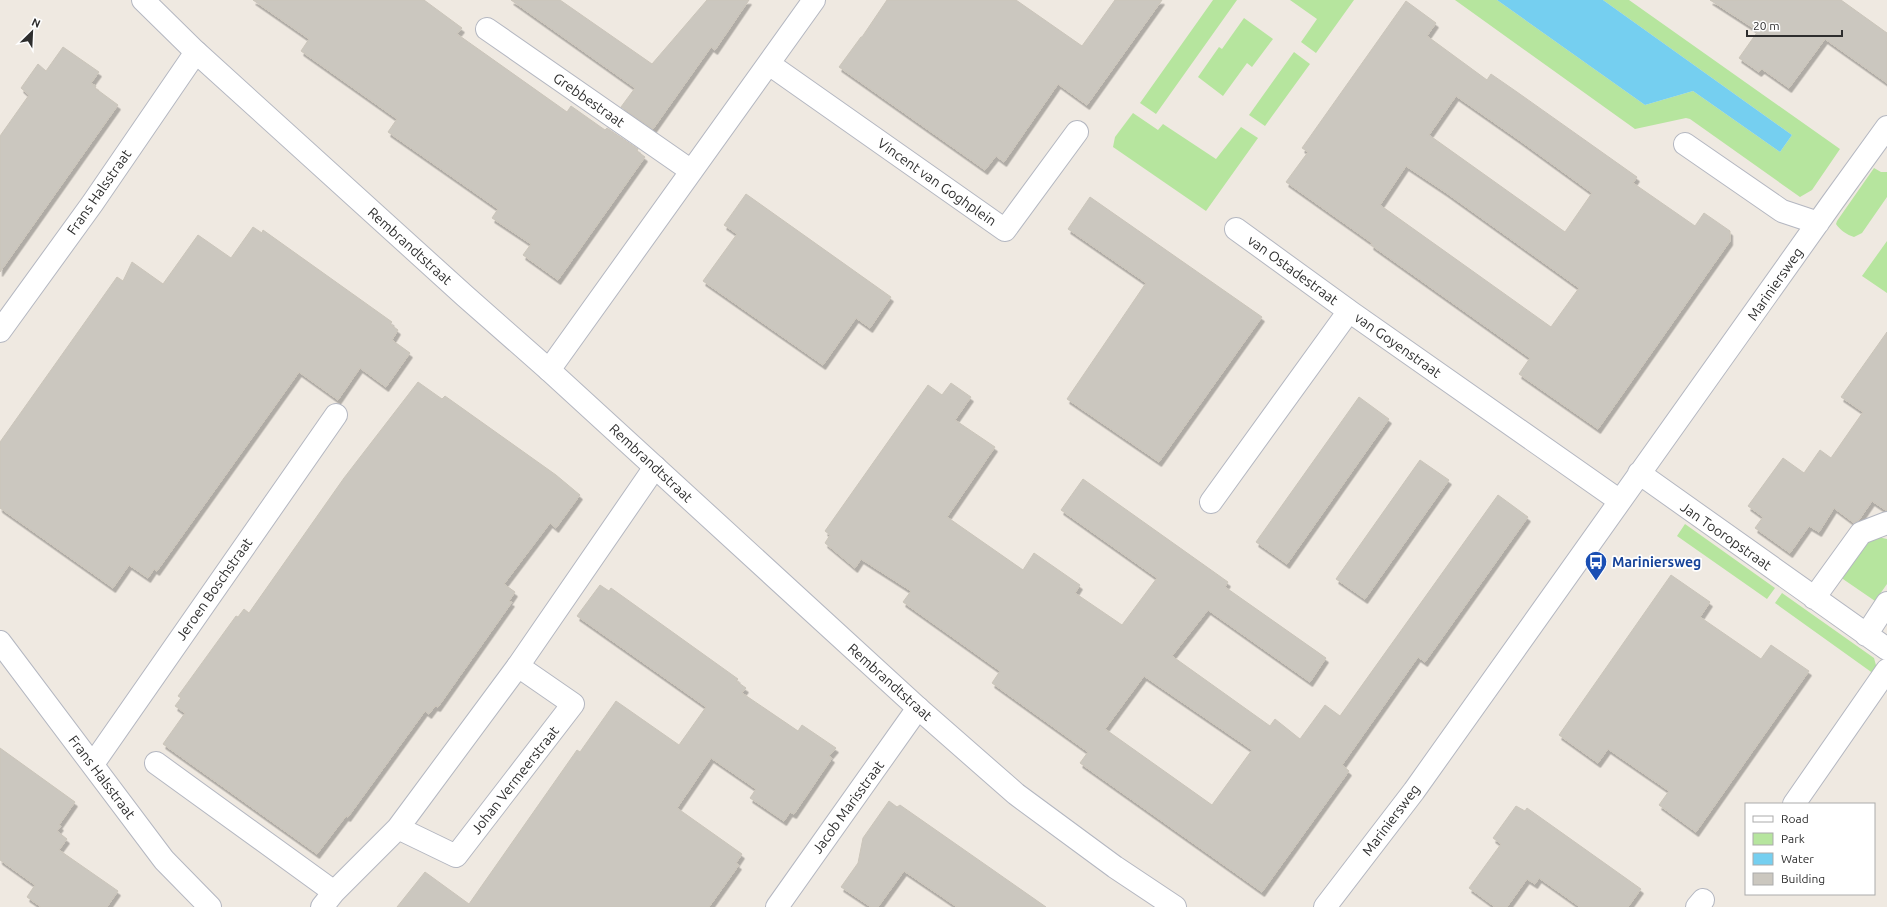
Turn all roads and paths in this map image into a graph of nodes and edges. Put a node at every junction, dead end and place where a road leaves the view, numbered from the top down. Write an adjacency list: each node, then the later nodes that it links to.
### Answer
1 (143, 0): 4 (street, Rembrandtstraat)
2 (814, 0): 5 (street)
3 (487, 29): 9 (street, Grebbestraat)
4 (196, 52): 13 (street, Frans Halsstraat); 14 (street, Rembrandtstraat)
5 (769, 64): 6 (street, Vincent van Goghplein); 9 (street)
6 (1077, 132)
7 (1885, 135): 10 (street, Mariniersweg)
8 (1685, 144): 10 (street)
9 (690, 170): 14 (street)
10 (1818, 223): 17 (street, Mariniersweg)
11 (1236, 229): 12 (street, van Ostadestraat)
12 (1349, 311): 18 (street, van Goyenstraat); 19 (street, van Goyenstraat)
13 (0, 331)
14 (549, 370): 16 (street, Rembrandtstraat)
15 (336, 415): 30 (street, Jeroen Boschstraat)
16 (655, 467): 26 (street); 28 (street, Rembrandtstraat)
17 (1639, 474): 18 (street, Mariniersweg); 21 (street, Jan Tooropstraat)
18 (1620, 501): 37 (street, Mariniersweg)
19 (1211, 502)
20 (1887, 523): 21 (street)
21 (1814, 598): 23 (street, Jan Tooropstraat)
22 (1887, 603): 23 (street)
23 (1866, 635): 25 (street, Jan Tooropstraat)
24 (0, 642): 30 (street, Frans Halsstraat)
25 (1887, 649)
26 (518, 666): 32 (street); 32 (street, Johan Vermeerstraat)
27 (1887, 670): 31 (street)
28 (918, 708): 35 (street, Jacob Marisstraat); 36 (street, Rembrandtstraat)
29 (156, 763): 33 (street)
30 (93, 764): 34 (street, Frans Halsstraat)
31 (1795, 803)
32 (398, 828): 33 (street)
33 (328, 899)
34 (210, 907)
35 (777, 907)
36 (1175, 907)
37 (1325, 907)

